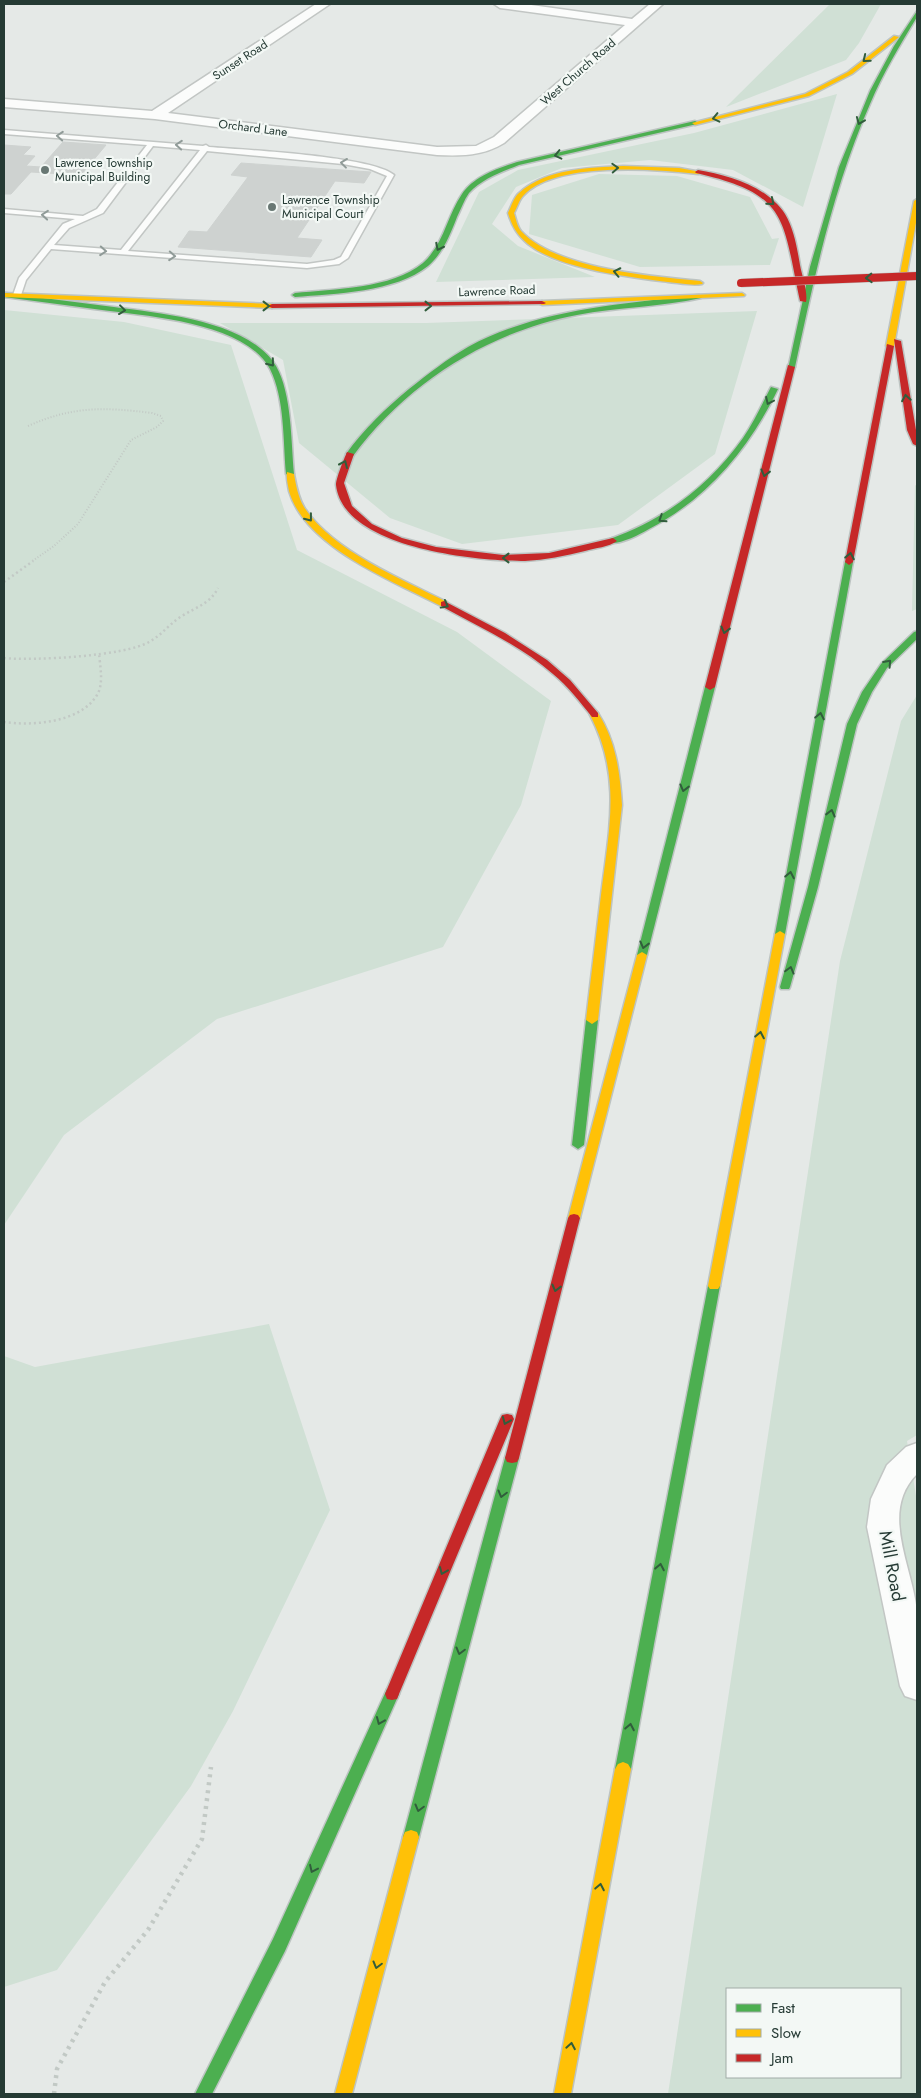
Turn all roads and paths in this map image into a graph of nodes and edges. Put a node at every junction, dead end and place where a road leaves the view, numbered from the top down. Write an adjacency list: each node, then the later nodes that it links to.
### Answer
1 (324, 4): 8 (street, Sunset Road)
2 (500, 4): 5 (street)
3 (657, 4): 5 (street, West Church Road)
4 (917, 13): 6 (main road)
5 (635, 23): 10 (street, West Church Road)
6 (905, 30): 29 (main road, one-way to 29); 33 (main road, one-way to 33)
7 (4, 104): 8 (street, Orchard Lane)
8 (155, 115): 10 (street, Orchard Lane)
9 (4, 132): 11 (lane, one-way to 9)
10 (500, 140)
11 (152, 144): 12 (lane, one-way to 11); 15 (lane)
12 (206, 147): 17 (lane); 17 (lane, one-way to 12)
13 (917, 201): 22 (main road)
14 (4, 211): 15 (lane, one-way to 14)
15 (85, 218): 16 (lane)
16 (49, 246): 17 (lane, one-way to 17); 28 (lane)
17 (123, 252)
18 (917, 265): 22 (main road)
19 (917, 276): 20 (main road, one-way to 20, bridge)
20 (737, 283)
21 (623, 285): 33 (main road, one-way to 33)
22 (905, 287): 24 (main road); 34 (main road)
23 (400, 292): 29 (main road, Lawrence Road)
24 (888, 292)
25 (791, 294): 26 (main road)
26 (820, 294)
27 (4, 295): 28 (main road, Lawrence Road); 47 (main road, one-way to 47)
28 (17, 295): 32 (main road, Lawrence Road)
29 (295, 295): 32 (main road, Lawrence Road)
30 (747, 295): 31 (main road, Lawrence Road)
31 (699, 297): 32 (main road, Lawrence Road, one-way to 31); 35 (main road, one-way to 31)
32 (77, 298)
33 (806, 306): 35 (main road)
34 (894, 320): 37 (main road, one-way to 34); 46 (main road, one-way to 34)
35 (797, 340): 47 (main road, one-way to 47)
36 (28, 426): 38 (path)
37 (917, 444)
38 (4, 582)
39 (218, 588): 41 (path)
40 (917, 634): 44 (main road, one-way to 40)
41 (99, 653): 42 (path); 43 (path)
42 (4, 658)
43 (4, 722)
44 (782, 1000)
45 (776, 1019): 46 (main road)
46 (735, 1169): 55 (main road, one-way to 46)
47 (566, 1248): 48 (main road, one-way to 48)
48 (546, 1328): 53 (main road, one-way to 53); 54 (main road, one-way to 54)
49 (917, 1456): 50 (street, Mill Road)
50 (917, 1686)
51 (211, 1767): 52 (path)
52 (54, 2094)
53 (203, 2094)
54 (343, 2094)
55 (562, 2094)

